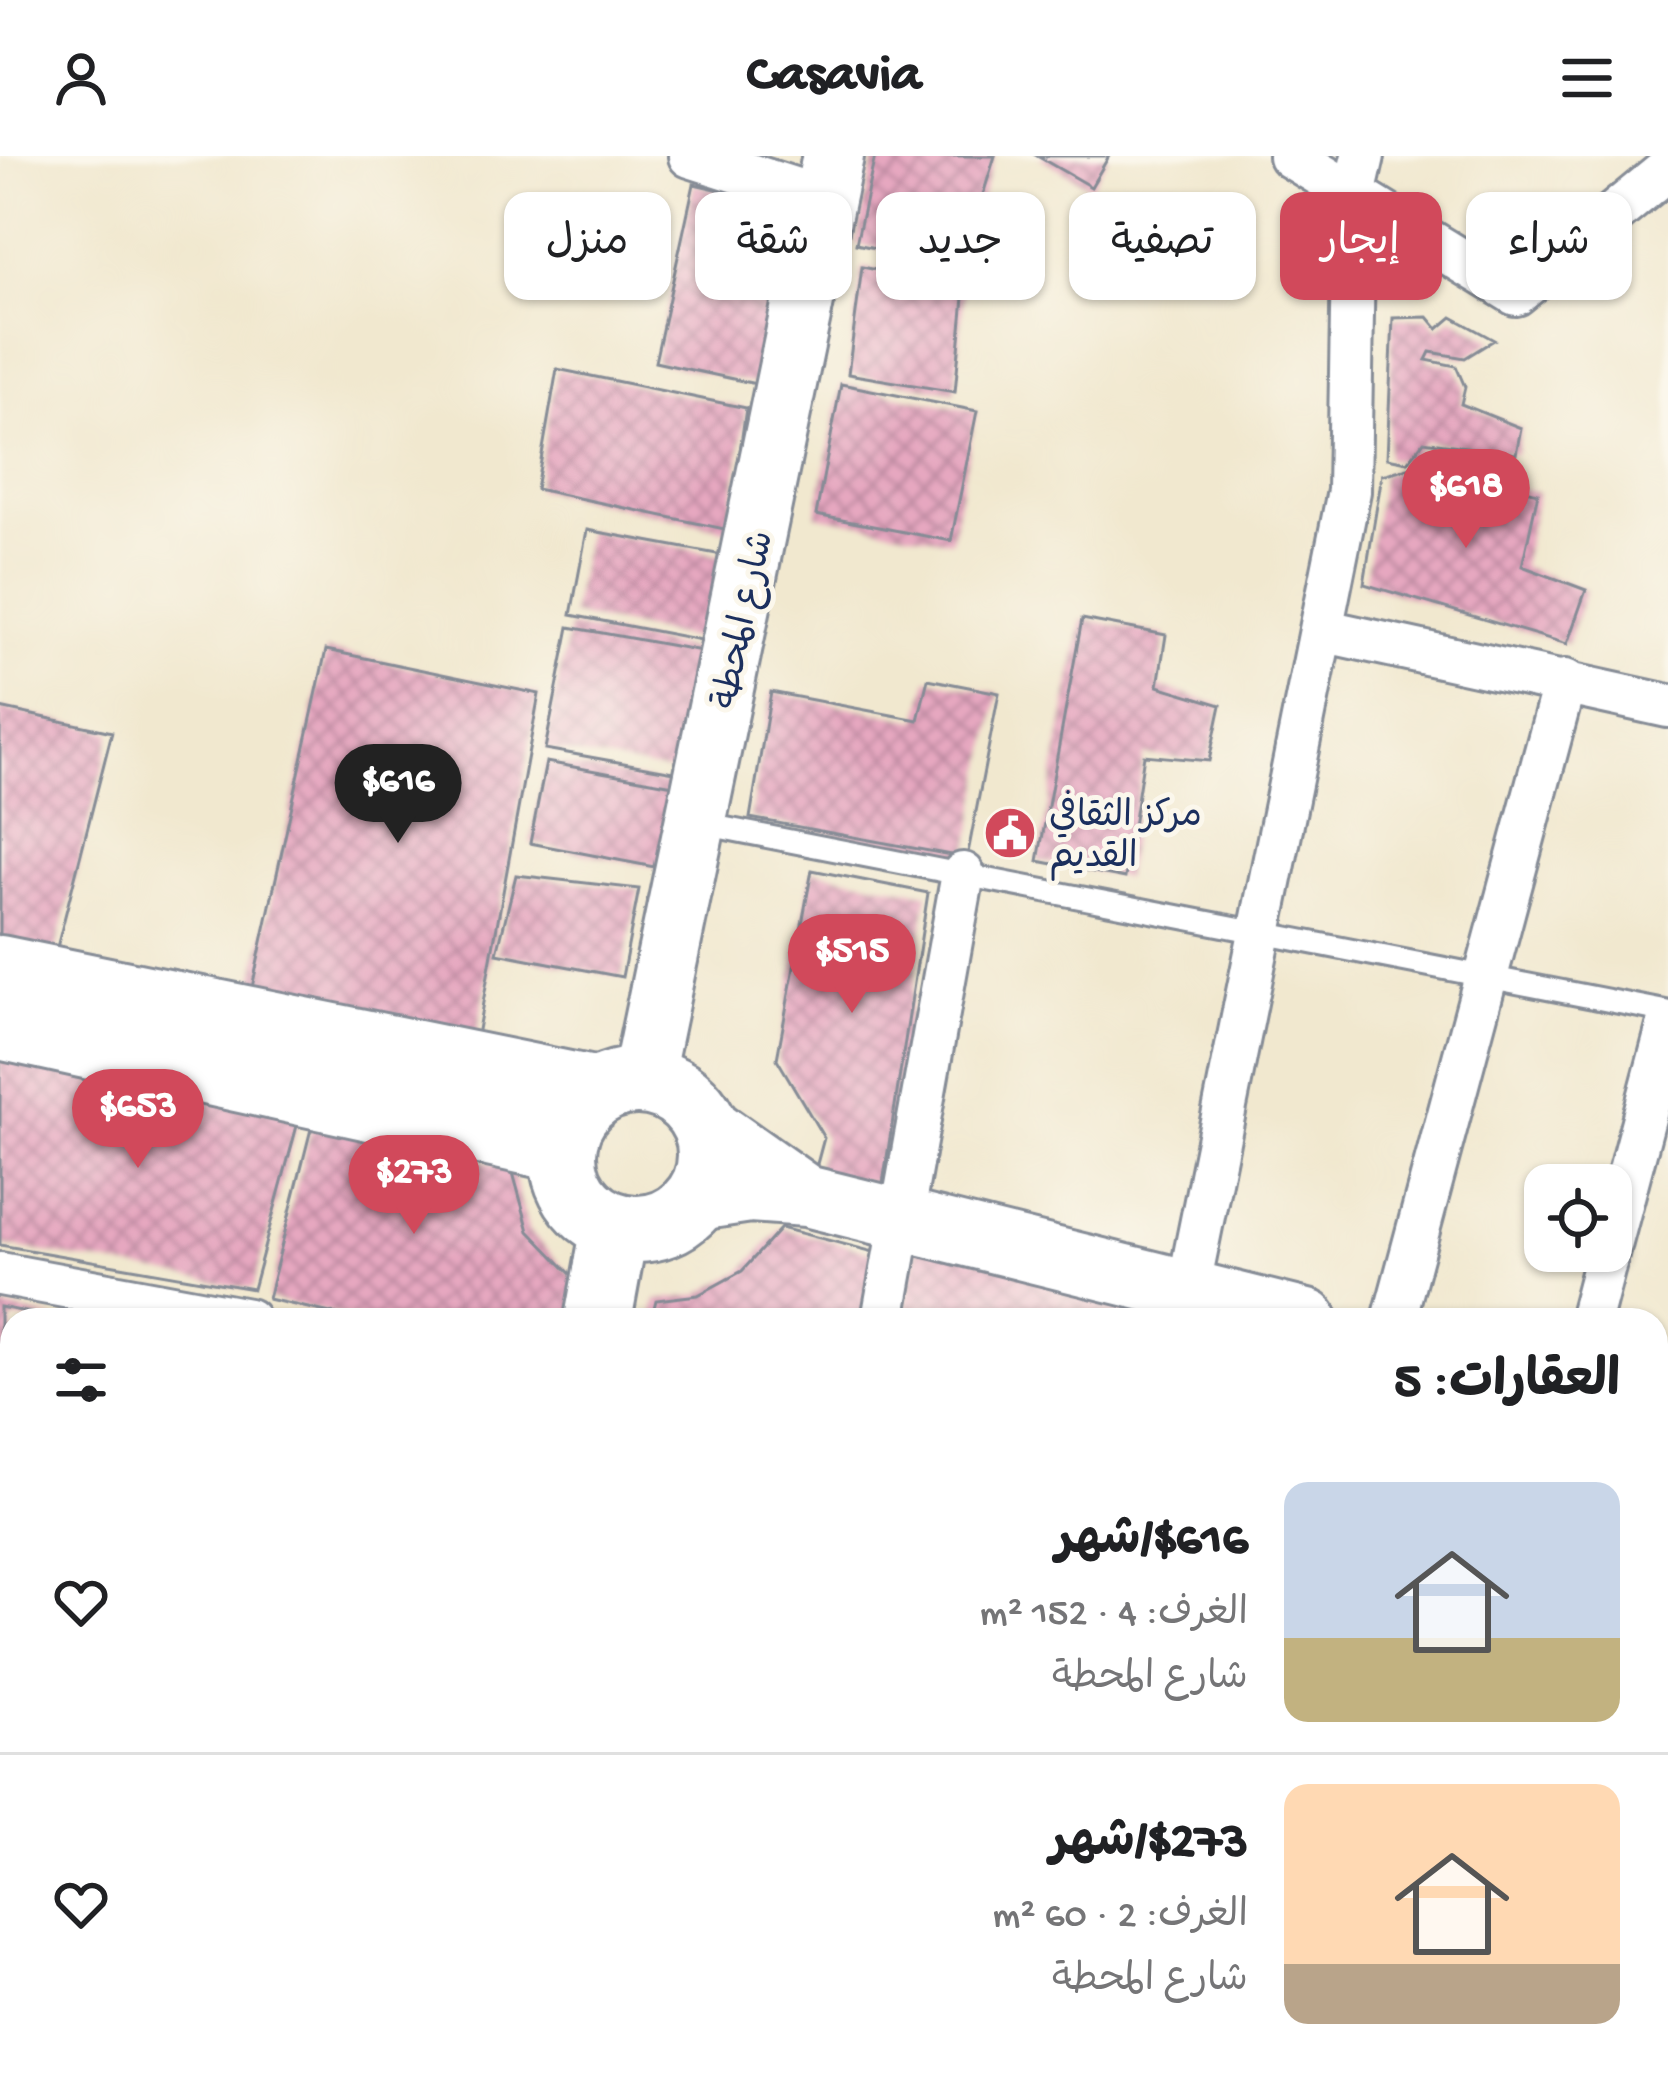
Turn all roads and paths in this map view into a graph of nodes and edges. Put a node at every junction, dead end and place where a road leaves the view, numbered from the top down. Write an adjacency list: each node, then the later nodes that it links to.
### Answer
1 (690, 156): 5 (street)
2 (1290, 156): 4 (street)
3 (1668, 169): 4 (street)
4 (1358, 176): 6 (street)
5 (831, 178): 9 (main road, شارع المحطة)
6 (1321, 630): 7 (street); 11 (street)
7 (1565, 681): 8 (street); 13 (street)
8 (1668, 706)
9 (698, 823): 10 (lane); 17 (main road, شارع المحطة)
10 (963, 874): 11 (lane); 23 (street)
11 (1260, 932): 13 (lane); 27 (street)
12 (0, 969): 17 (main road)
13 (1487, 977): 14 (lane); 31 (street)
14 (1668, 1012)
15 (0, 1025): 19 (main road)
16 (1668, 1027): 20 (street)
17 (620, 1086): 18 (main road); 19 (main road)
18 (707, 1126): 21 (main road); 22 (main road)
19 (562, 1149): 24 (main road)
20 (1632, 1164)
21 (806, 1196): 22 (main road); 23 (main road)
22 (697, 1200): 24 (main road)
23 (900, 1222): 27 (main road); 30 (street)
24 (614, 1226): 29 (main road)
25 (1603, 1272): 32 (street)
26 (0, 1274): 28 (street)
27 (1184, 1306)
28 (183, 1308)
29 (600, 1308)
30 (885, 1308)
31 (1397, 1308)
32 (1593, 1308)

